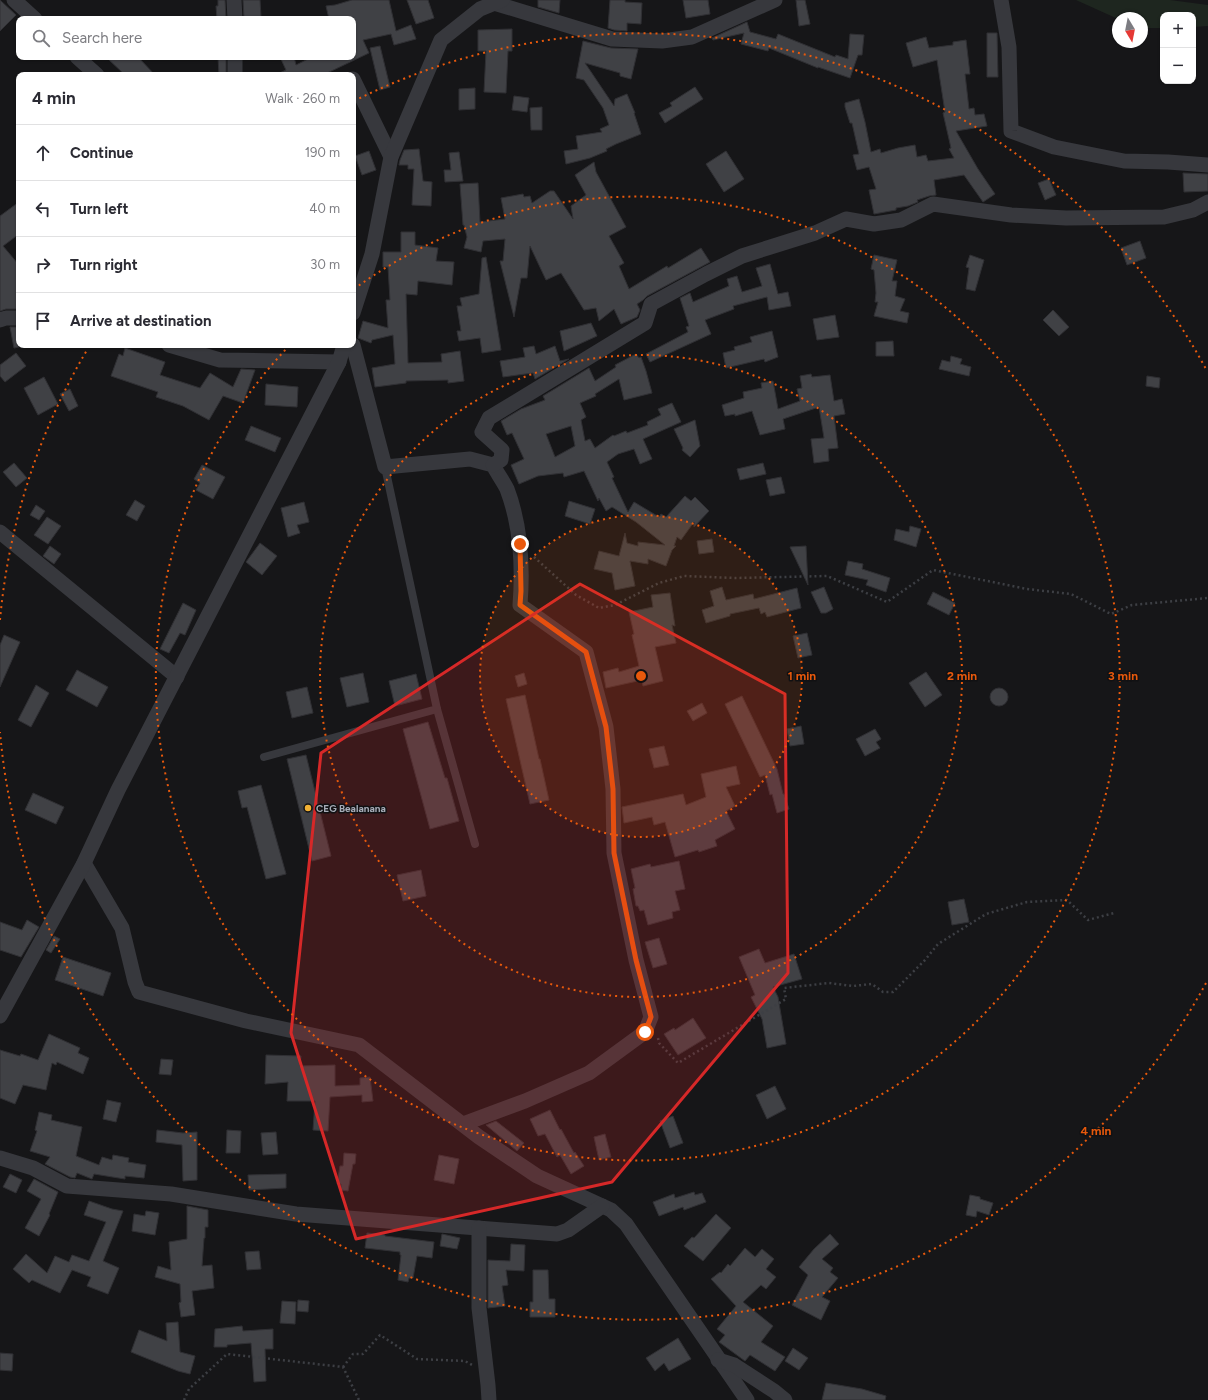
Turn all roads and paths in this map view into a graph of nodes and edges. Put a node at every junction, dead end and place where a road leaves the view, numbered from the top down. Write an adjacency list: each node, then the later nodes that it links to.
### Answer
1 (14, 0): 6 (street)
2 (234, 0): 7 (street)
3 (775, 0): 5 (street)
4 (1001, 0): 14 (street)
5 (498, 2): 13 (street)
6 (32, 16)
7 (235, 16)
8 (81, 60): 10 (street)
9 (235, 60): 11 (street)
10 (94, 72)
11 (235, 72)
12 (356, 85): 13 (street)
13 (391, 157): 16 (street)
14 (1208, 166)
15 (1208, 202): 23 (street)
16 (356, 304)
17 (16, 318): 18 (street)
18 (0, 320)
19 (179, 348): 22 (street)
20 (343, 348): 22 (street)
21 (353, 348): 24 (street)
22 (339, 362): 28 (street)
23 (493, 465): 24 (street); 26 (street)
24 (385, 467): 29 (lane)
25 (0, 532): 28 (street)
26 (520, 544): 27 (path); 35 (street)
27 (1208, 598)
28 (177, 677): 32 (street)
29 (437, 709): 30 (lane); 31 (lane)
30 (264, 757)
31 (475, 844)
32 (84, 863): 34 (street); 36 (street)
33 (1114, 913): 35 (path)
34 (0, 1016)
35 (651, 1017): 36 (street)
36 (463, 1124): 38 (street)
37 (0, 1158): 39 (street)
38 (602, 1206): 39 (street); 40 (street)
39 (479, 1228): 42 (street)
40 (718, 1360): 46 (street); 47 (street)
41 (343, 1367): 42 (path); 43 (path); 44 (path)
42 (487, 1372): 45 (street)
43 (184, 1400)
44 (359, 1400)
45 (489, 1400)
46 (747, 1400)
47 (785, 1400)

